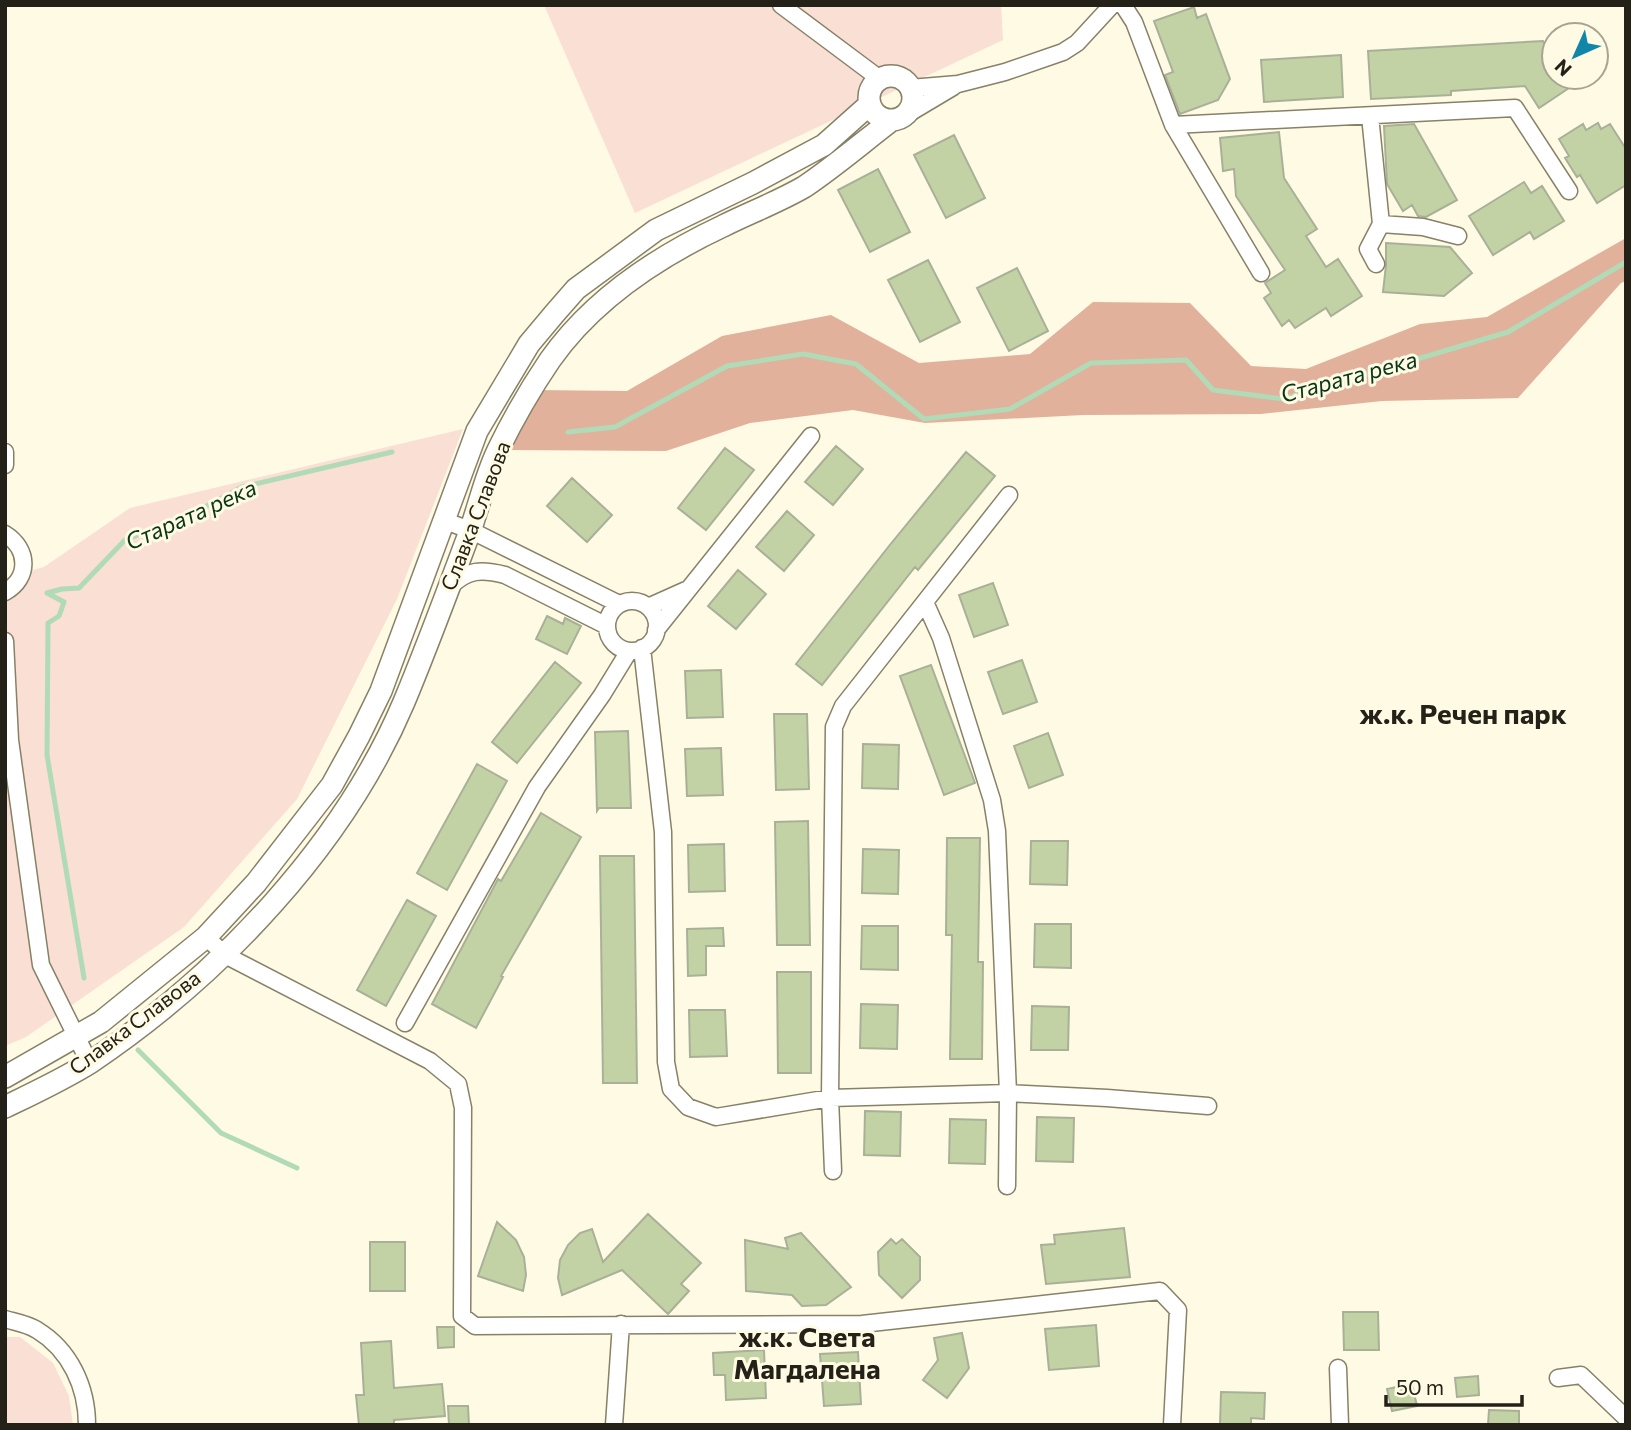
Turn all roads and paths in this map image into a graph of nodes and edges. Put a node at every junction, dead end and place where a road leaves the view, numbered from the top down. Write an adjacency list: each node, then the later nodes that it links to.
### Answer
1 (780, 5): 4 (street)
2 (1112, 5): 5 (street)
3 (1123, 5): 10 (street)
4 (880, 79): 6 (street); 7 (street)
5 (958, 84): 6 (street); 9 (street)
6 (910, 88): 9 (street)
7 (870, 104): 9 (street); 20 (street, Славка Славова)
8 (1370, 116): 10 (street); 11 (street); 12 (street)
9 (899, 118): 21 (street, Славка Славова)
10 (1173, 125): 15 (street)
11 (1569, 191)
12 (1381, 225): 13 (street); 14 (street)
13 (1458, 236)
14 (1376, 264)
15 (1261, 273)
16 (811, 436): 23 (street)
17 (5, 452): 18 (street)
18 (5, 465)
19 (1009, 495): 26 (street)
20 (445, 521): 21 (street); 33 (street, Славка Славова)
21 (470, 530): 24 (street, Славка Славова); 27 (street)
22 (5, 534): 25 (street)
23 (691, 588): 28 (street); 30 (street)
24 (448, 589): 29 (street); 34 (street, Славка Славова)
25 (5, 592)
26 (925, 602): 39 (street); 40 (street)
27 (619, 604): 28 (street); 29 (street)
28 (648, 607): 30 (street)
29 (607, 626): 32 (street)
30 (656, 630): 32 (street)
31 (5, 641): 36 (street)
32 (636, 650): 35 (street); 40 (street)
33 (205, 937): 34 (street, Славка Славова); 36 (street, Славка Славова)
34 (225, 955): 37 (street, Славка Славова); 46 (street)
35 (405, 1023)
36 (76, 1037): 37 (street); 38 (street, Славка Славова)
37 (89, 1062): 42 (street, Славка Славова)
38 (5, 1077)
39 (1007, 1093): 40 (street); 41 (street); 44 (street)
40 (830, 1098): 43 (street)
41 (1208, 1106)
42 (5, 1107)
43 (833, 1171)
44 (1007, 1186)
45 (5, 1319): 50 (street)
46 (621, 1324): 51 (street); 52 (street)
47 (1338, 1368): 53 (street)
48 (1558, 1378): 49 (street)
49 (1626, 1418)
50 (87, 1425)
51 (614, 1425)
52 (1172, 1425)
53 (1340, 1425)

